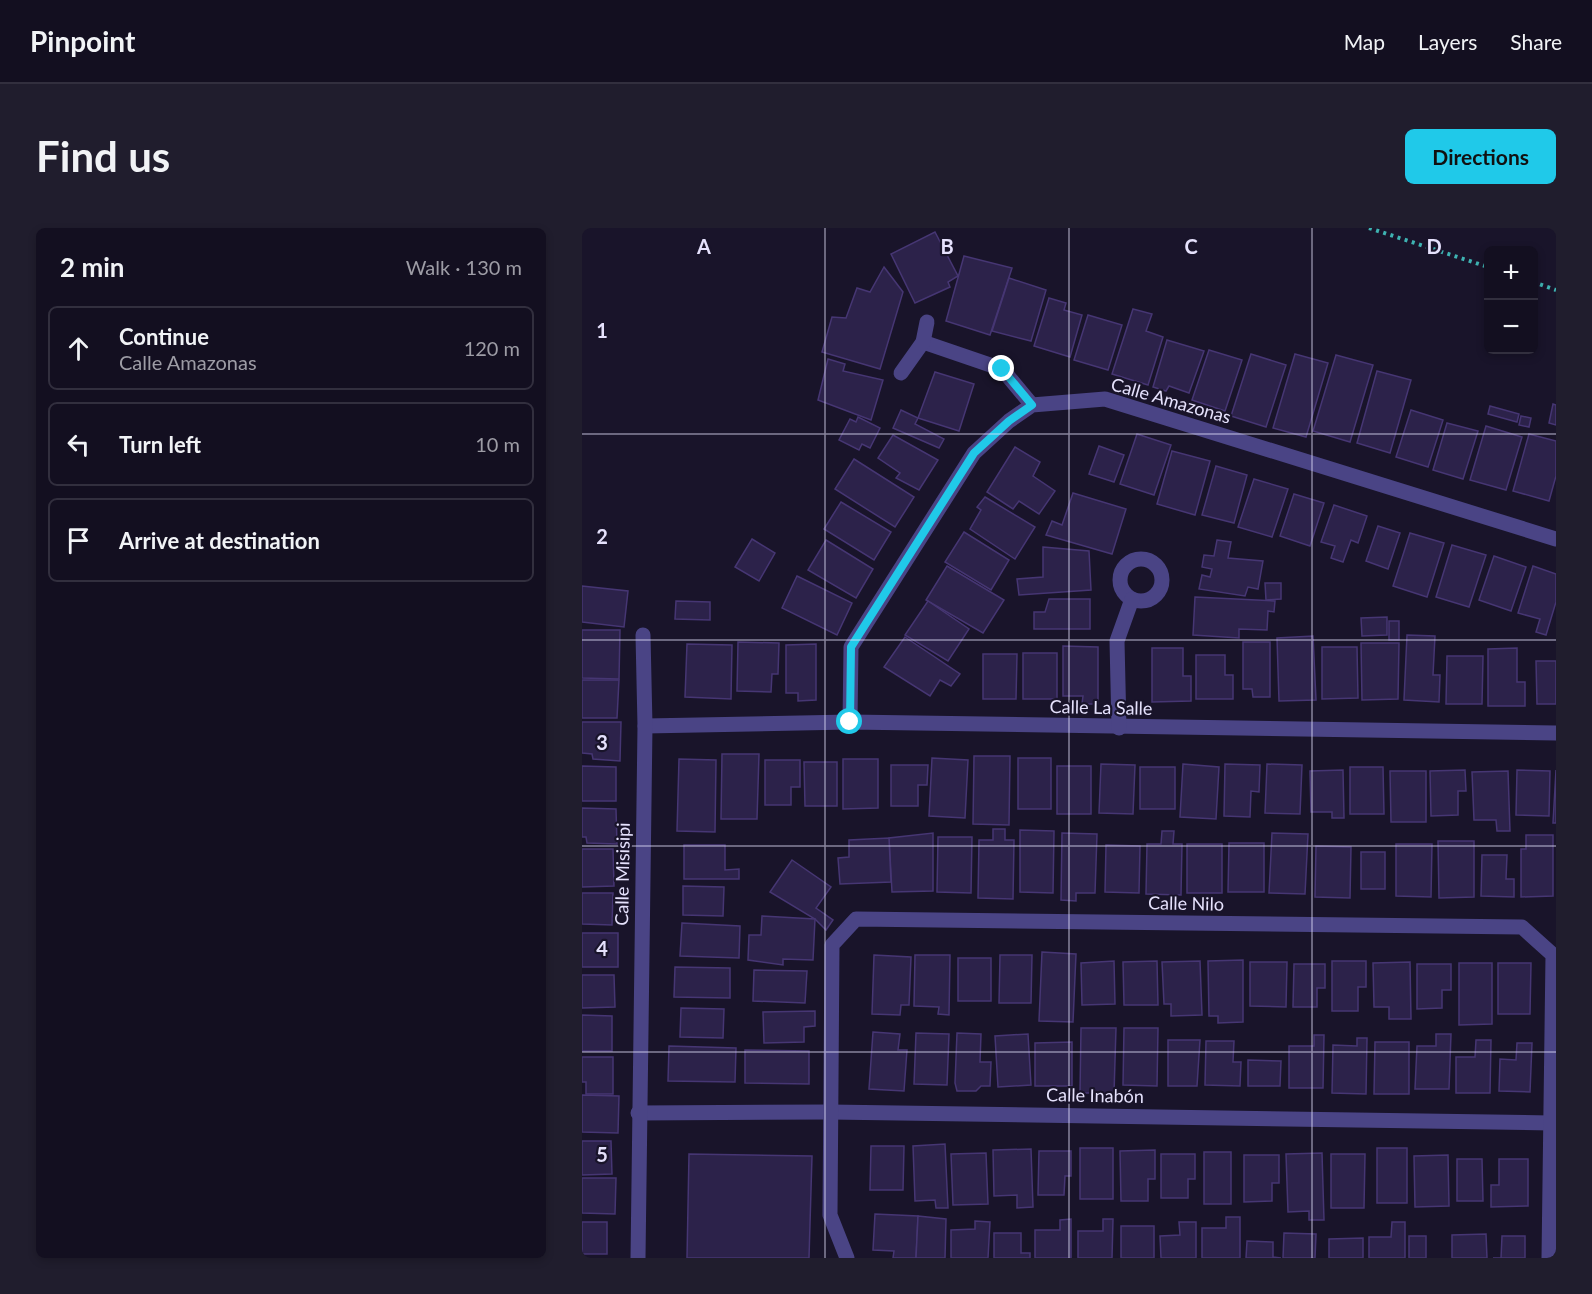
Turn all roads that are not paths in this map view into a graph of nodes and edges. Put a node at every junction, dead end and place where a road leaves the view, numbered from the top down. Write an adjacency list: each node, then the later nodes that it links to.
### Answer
1 (927, 322): 2 (street)
2 (923, 342): 3 (street); 4 (street)
3 (901, 373)
4 (1032, 405): 5 (street, Calle Amazonas); 8 (street)
5 (1556, 539)
6 (1132, 599): 10 (street)
7 (643, 635): 9 (street, Calle Misisipi)
8 (850, 722): 9 (street, Calle La Salle); 10 (street, Calle La Salle)
9 (645, 726): 13 (street, Calle Misisipi)
10 (1119, 728): 11 (street, Calle La Salle)
11 (1556, 733)
12 (830, 1112): 13 (street, Calle Inabón); 14 (street, Calle Inabón); 14 (street, Calle Nilo); 16 (street, Calle Nilo)
13 (638, 1113): 15 (street, Calle Misisipi)
14 (1551, 1122): 17 (street, Calle Nilo)
15 (638, 1258)
16 (847, 1258)
17 (1549, 1258)

